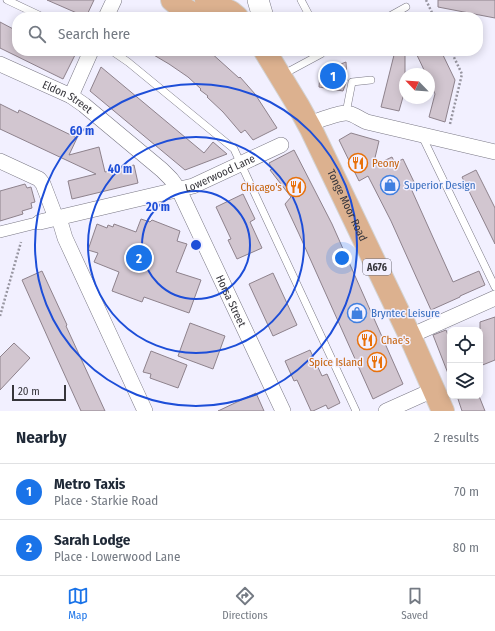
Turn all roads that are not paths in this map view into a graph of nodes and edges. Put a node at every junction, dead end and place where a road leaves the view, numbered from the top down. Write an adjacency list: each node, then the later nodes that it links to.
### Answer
1 (7, 0): 9 (lane)
2 (114, 0): 10 (street)
3 (172, 0): 11 (main road)
4 (206, 0): 8 (main road)
5 (258, 0): 12 (main road)
6 (301, 0): 13 (lane)
7 (406, 8): 14 (lane)
8 (229, 11)
9 (32, 12)
10 (108, 12)
11 (190, 12)
12 (262, 12)
13 (307, 12)
14 (398, 12)
15 (89, 56): 22 (street)
16 (119, 56): 29 (lane)
17 (262, 56): 19 (main road, Tonge Moor Road / A676)
18 (307, 56): 19 (lane)
19 (273, 61): 24 (main road, Tonge Moor Road / A676)
20 (0, 64): 22 (street, Eldon Street)
21 (371, 80): 23 (lane)
22 (71, 96): 30 (street, Eldon Street)
23 (346, 113): 24 (street); 25 (street)
24 (308, 124): 36 (main road, Tonge Moor Road / A676)
25 (421, 134): 27 (street); 34 (lane)
26 (281, 145): 29 (street, Lowerwood Lane)
27 (495, 152)
28 (0, 161): 31 (street)
29 (240, 164): 30 (street, Lowerwood Lane); 40 (lane)
30 (179, 190): 31 (street, Lowerwood Lane); 39 (street, Horsa Street)
31 (58, 218): 32 (street, Lowerwood Lane); 38 (street)
32 (40, 222): 33 (street)
33 (0, 232)
34 (495, 287)
35 (495, 298): 36 (street)
36 (410, 336): 37 (main road, Tonge Moor Road / A676)
37 (433, 390): 41 (street); 42 (main road, Tonge Moor Road / A676)
38 (145, 411)
39 (283, 411)
40 (356, 411)
41 (386, 411)
42 (443, 411)

